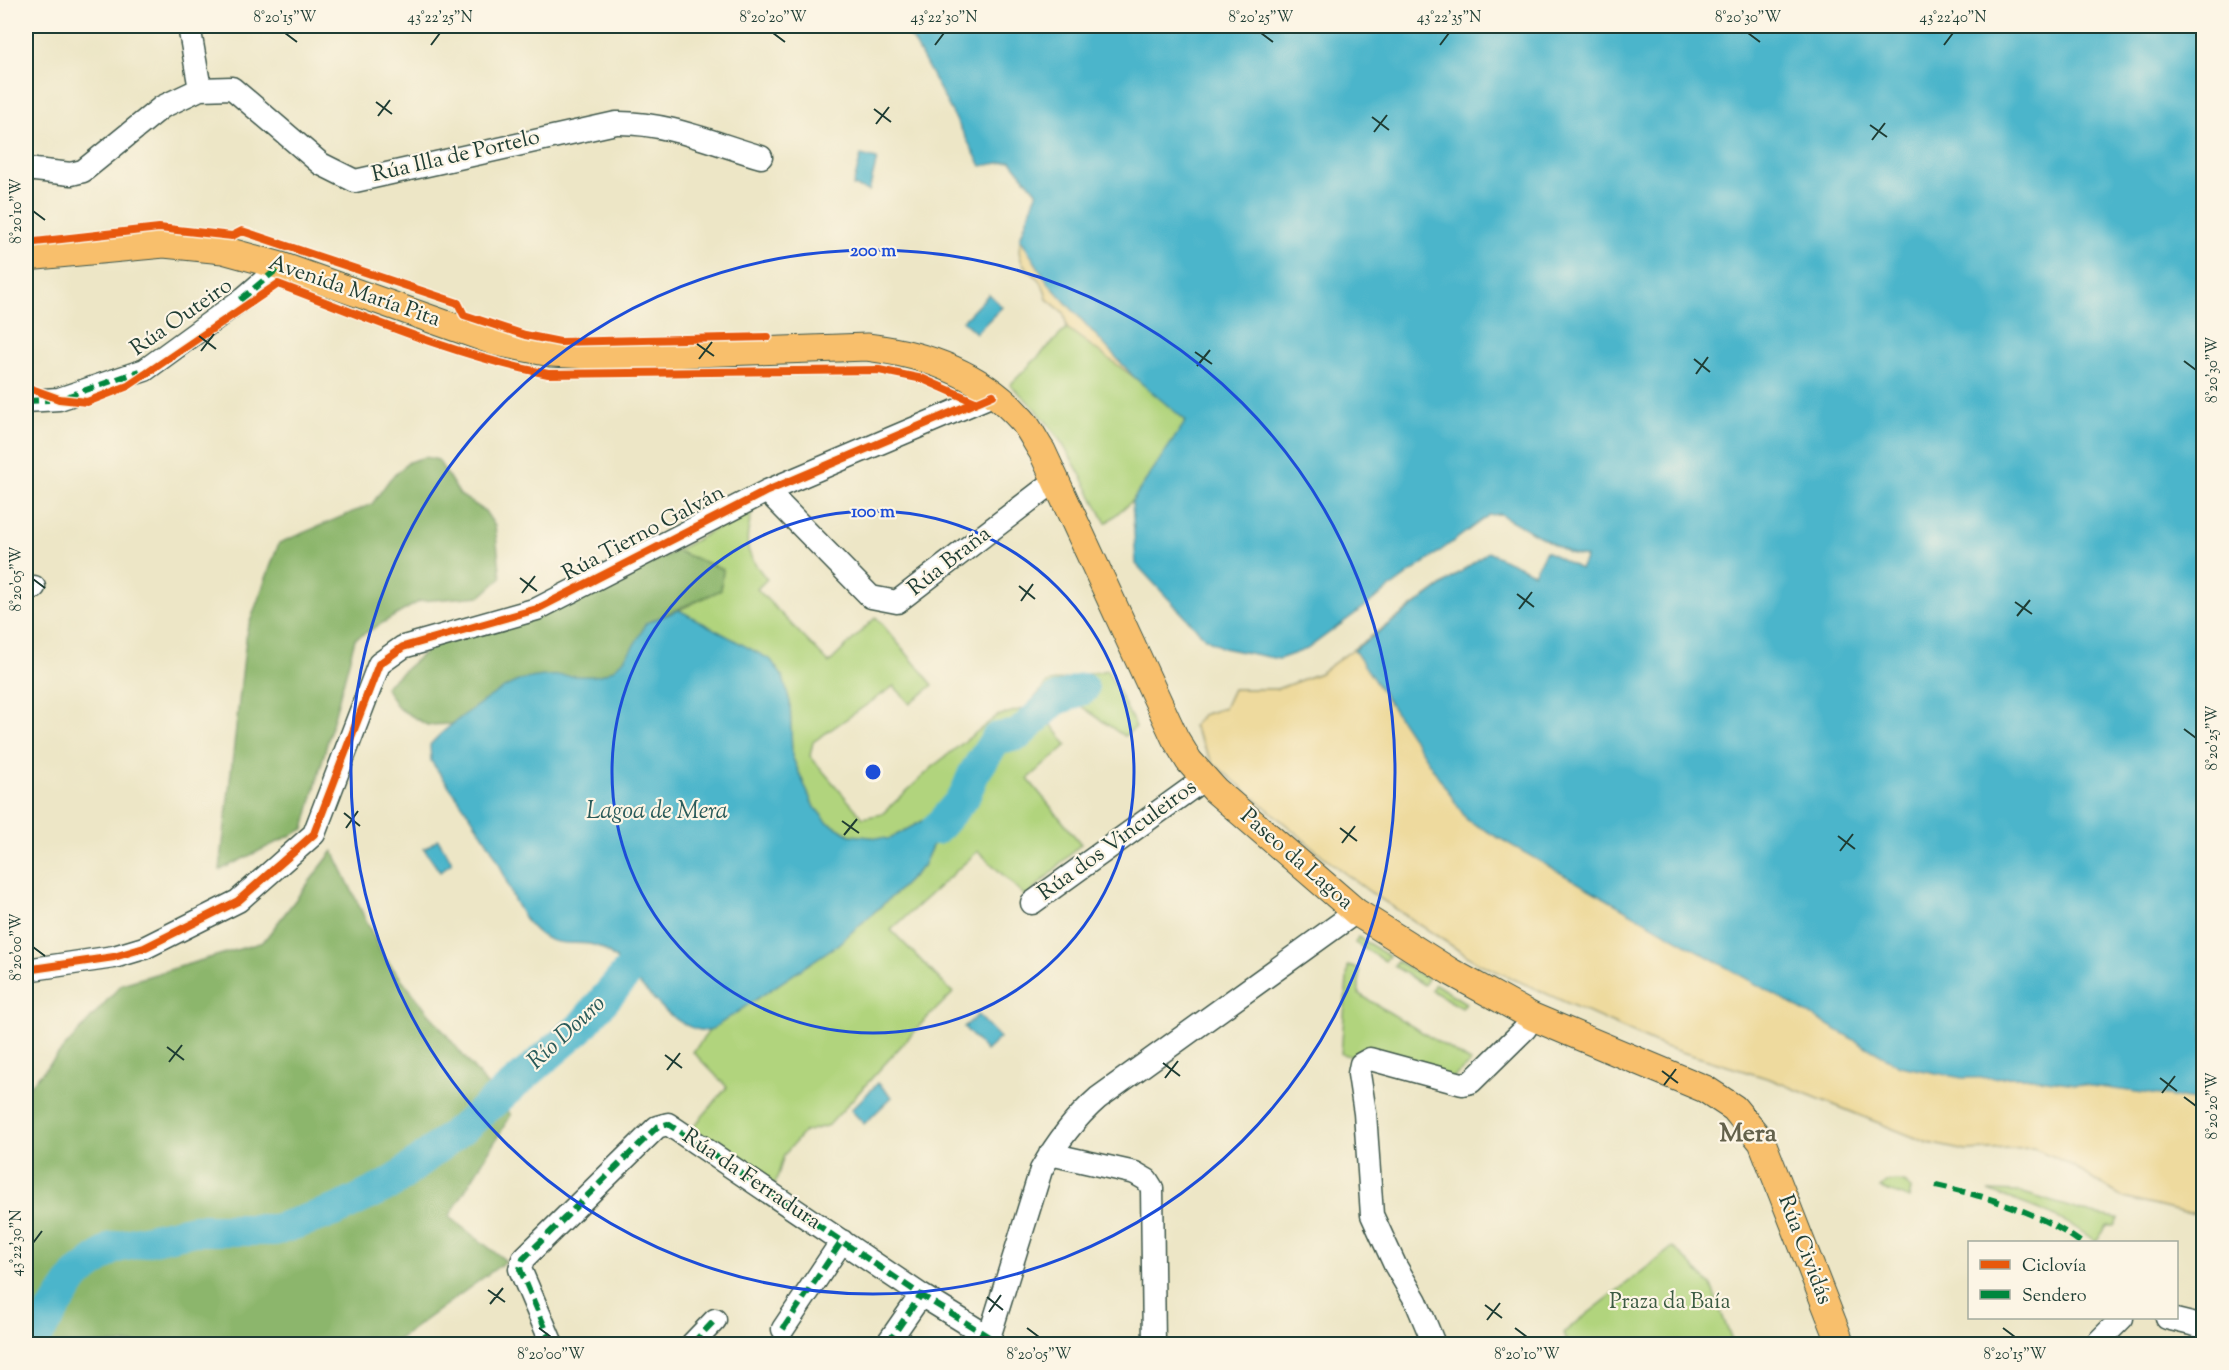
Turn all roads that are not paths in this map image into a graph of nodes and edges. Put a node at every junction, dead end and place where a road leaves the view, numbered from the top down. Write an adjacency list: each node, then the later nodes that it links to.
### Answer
1 (189, 26): 2 (street)
2 (200, 89): 3 (street, Rúa Illa de Portelo); 4 (street, Rúa Illa de Portelo)
3 (761, 157)
4 (26, 169)
5 (26, 257): 6 (main road, Avenida María Pita)
6 (281, 266): 7 (main road, Avenida María Pita); 8 (street, Rúa Outeiro)
7 (993, 395): 9 (main road, Paseo da Lagoa); 10 (street, Rúa Tierno Galván)
8 (26, 401)
9 (1056, 480): 10 (street, Rúa Braña); 11 (main road, Paseo da Lagoa)
10 (767, 491): 14 (street, Rúa Tierno Galván)
11 (1204, 778): 12 (street, Rúa dos Vinculeiros); 13 (main road, Paseo da Lagoa)
12 (1032, 903)
13 (1356, 912): 15 (main road, Paseo da Lagoa); 16 (street)
14 (26, 970)
15 (1533, 1017): 17 (main road, Paseo da Lagoa); 30 (street)
16 (1050, 1154): 25 (street); 29 (street)
17 (1767, 1155): 31 (main road, Rúa Cividás)
18 (842, 1241): 19 (street, Rúa da Ferradura); 24 (street); 26 (street, Rúa da Ferradura)
19 (921, 1295): 25 (street, Rúa da Ferradura); 28 (street)
20 (2120, 1319): 32 (street)
21 (2174, 1319): 23 (street)
22 (715, 1320): 27 (street)
23 (2204, 1327)
24 (783, 1329)
25 (988, 1341)
26 (552, 1344)
27 (692, 1344)
28 (887, 1344)
29 (1154, 1344)
30 (1434, 1344)
31 (1840, 1344)
32 (2096, 1344)

